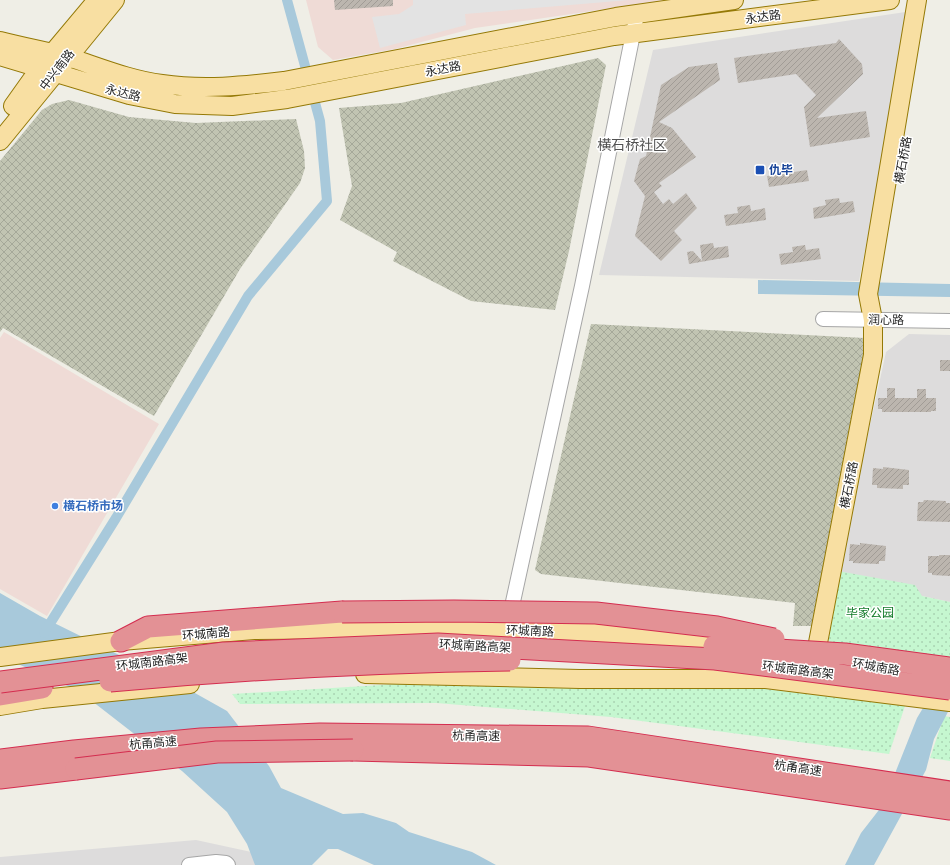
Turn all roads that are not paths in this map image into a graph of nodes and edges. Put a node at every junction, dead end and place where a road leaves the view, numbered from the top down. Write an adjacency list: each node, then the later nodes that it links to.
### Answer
1 (97, 0): 10 (main road, 中兴南路)
2 (114, 0): 10 (main road, 中兴南路)
3 (734, 0): 7 (main road, 永达路)
4 (890, 0): 8 (main road, 永达路)
5 (917, 0): 16 (main road, 横石桥路)
6 (930, 0): 16 (main road, 横石桥路)
7 (637, 14): 8 (street); 10 (main road, 永达路)
8 (632, 34): 12 (main road, 永达路); 18 (street)
9 (0, 41): 10 (main road, 永达路)
10 (60, 55): 12 (main road, 中兴南路)
11 (0, 56): 12 (main road, 永达路)
12 (47, 71): 13 (main road, 中兴南路); 14 (main road, 中兴南路)
13 (0, 121)
14 (0, 141)
15 (823, 319): 16 (street, 润心路)
16 (873, 320): 17 (street, 润心路); 20 (main road, 横石桥路)
17 (950, 321)
18 (507, 631): 19 (main road, 环城南路); 25 (street); 26 (main road, 环城南路)
19 (121, 641): 20 (highway, bridge); 22 (main road, 环城南路)
20 (817, 648): 21 (highway, bridge)
21 (845, 654): 24 (highway, 环城南路高架, bridge); 26 (highway, 环城南路高架, bridge)
22 (0, 656)
23 (715, 659): 26 (highway, 环城南路高架, bridge); 27 (highway, 环城南路高架, bridge); 28 (highway, bridge)
24 (0, 670)
25 (496, 677): 28 (main road, 环城南路); 30 (main road, 环城南路)
26 (947, 678)
27 (0, 682)
28 (42, 694): 29 (highway); 31 (main road)
29 (0, 695)
30 (950, 702)
31 (0, 706)
32 (0, 760): 33 (highway, 杭甬高速)
33 (75, 760): 34 (highway, 杭甬高速); 35 (highway, 杭甬高速, bridge); 35 (highway, 杭甬高速)
34 (0, 778)
35 (875, 788): 36 (highway, 杭甬高速)
36 (946, 800)
37 (189, 865): 38 (street)
38 (228, 865)

